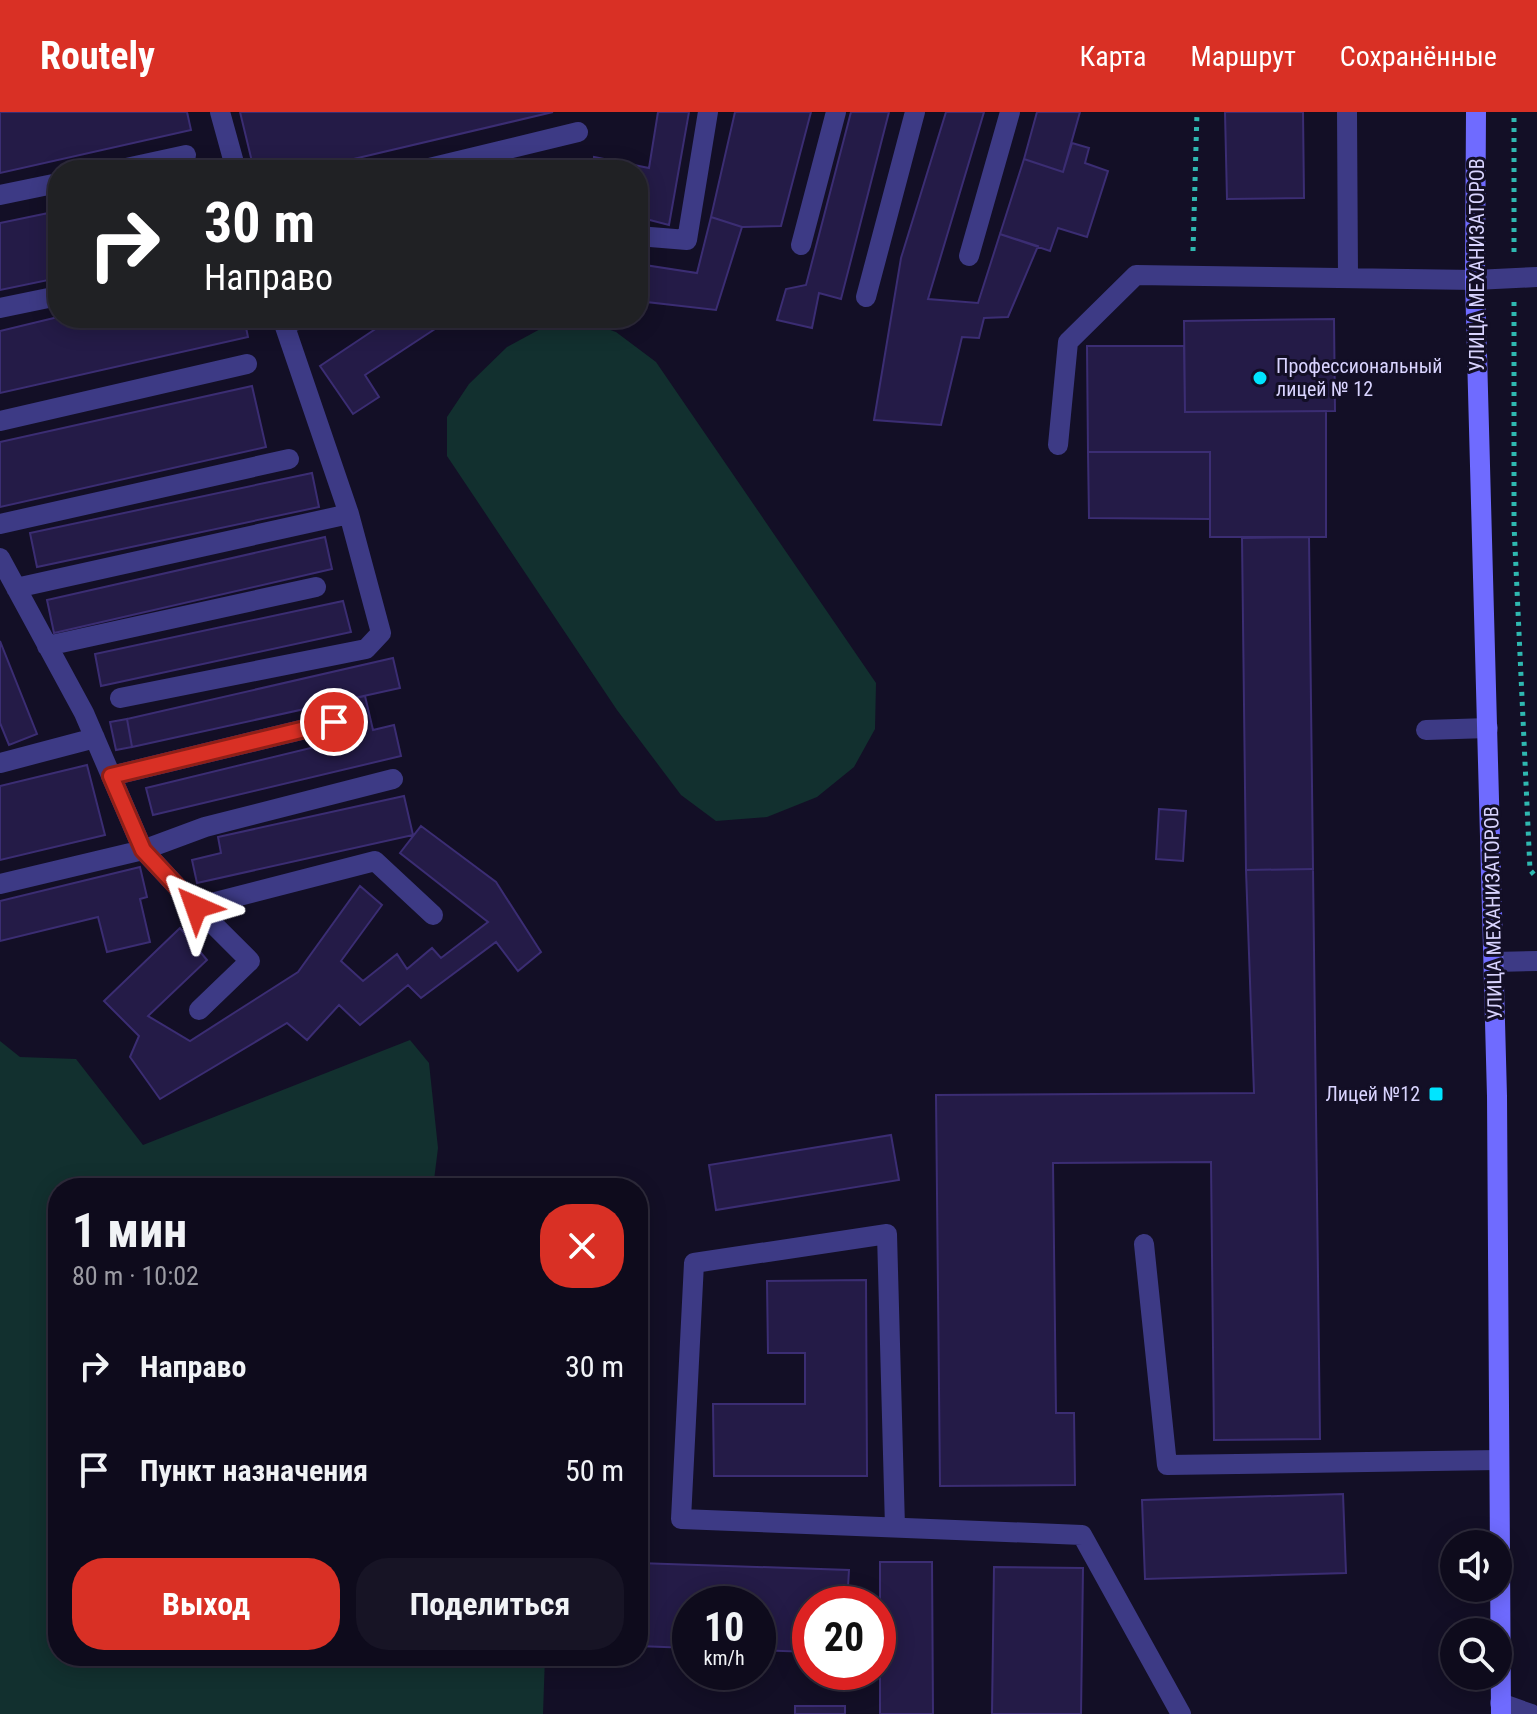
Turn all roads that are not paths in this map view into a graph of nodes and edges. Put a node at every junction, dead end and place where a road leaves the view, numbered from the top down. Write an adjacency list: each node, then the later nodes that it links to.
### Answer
1 (220, 112): 11 (lane)
2 (708, 112): 15 (lane)
3 (836, 112): 16 (lane)
4 (915, 112): 21 (lane)
5 (1010, 112): 17 (lane)
6 (1347, 112): 19 (lane)
7 (1476, 112): 20 (main road, УЛИЦА МЕХАНИЗАТОРОВ)
8 (578, 132): 12 (lane)
9 (186, 155): 10 (lane)
10 (163, 160)
11 (233, 160)
12 (462, 160)
13 (48, 185): 14 (lane)
14 (0, 195)
15 (648, 237)
16 (801, 245)
17 (969, 256)
18 (1537, 277): 20 (lane)
19 (1348, 278): 20 (lane); 27 (lane)
20 (1475, 280): 37 (main road, УЛИЦА МЕХАНИЗАТОРОВ)
21 (866, 297)
22 (48, 298): 23 (lane)
23 (0, 308)
24 (285, 328): 29 (lane)
25 (247, 364): 26 (lane)
26 (0, 421)
27 (1058, 445)
28 (289, 459): 30 (lane)
29 (349, 514): 33 (lane); 35 (lane)
30 (0, 524)
31 (0, 558): 33 (lane)
32 (316, 587): 34 (lane)
33 (16, 588): 34 (lane)
34 (47, 646): 39 (lane)
35 (120, 698)
36 (334, 722): 41 (lane)
37 (1488, 728): 38 (lane); 48 (main road, УЛИЦА МЕХАНИЗАТОРОВ)
38 (1426, 730)
39 (95, 738): 40 (lane); 41 (lane)
40 (0, 763)
41 (111, 776): 43 (lane)
42 (393, 779): 43 (lane)
43 (143, 850): 44 (lane); 45 (lane)
44 (0, 884)
45 (196, 907): 46 (lane); 49 (lane)
46 (433, 915)
47 (1537, 961): 48 (lane)
48 (1494, 962): 51 (main road, УЛИЦА МЕХАНИЗАТОРОВ)
49 (199, 1010)
50 (1144, 1244): 51 (lane)
51 (1498, 1460): 53 (main road, УЛИЦА МЕХАНИЗАТОРОВ)
52 (895, 1527): 52 (lane); 54 (lane)
53 (1500, 1708): 55 (lane)
54 (1181, 1714)
55 (1531, 1714)

